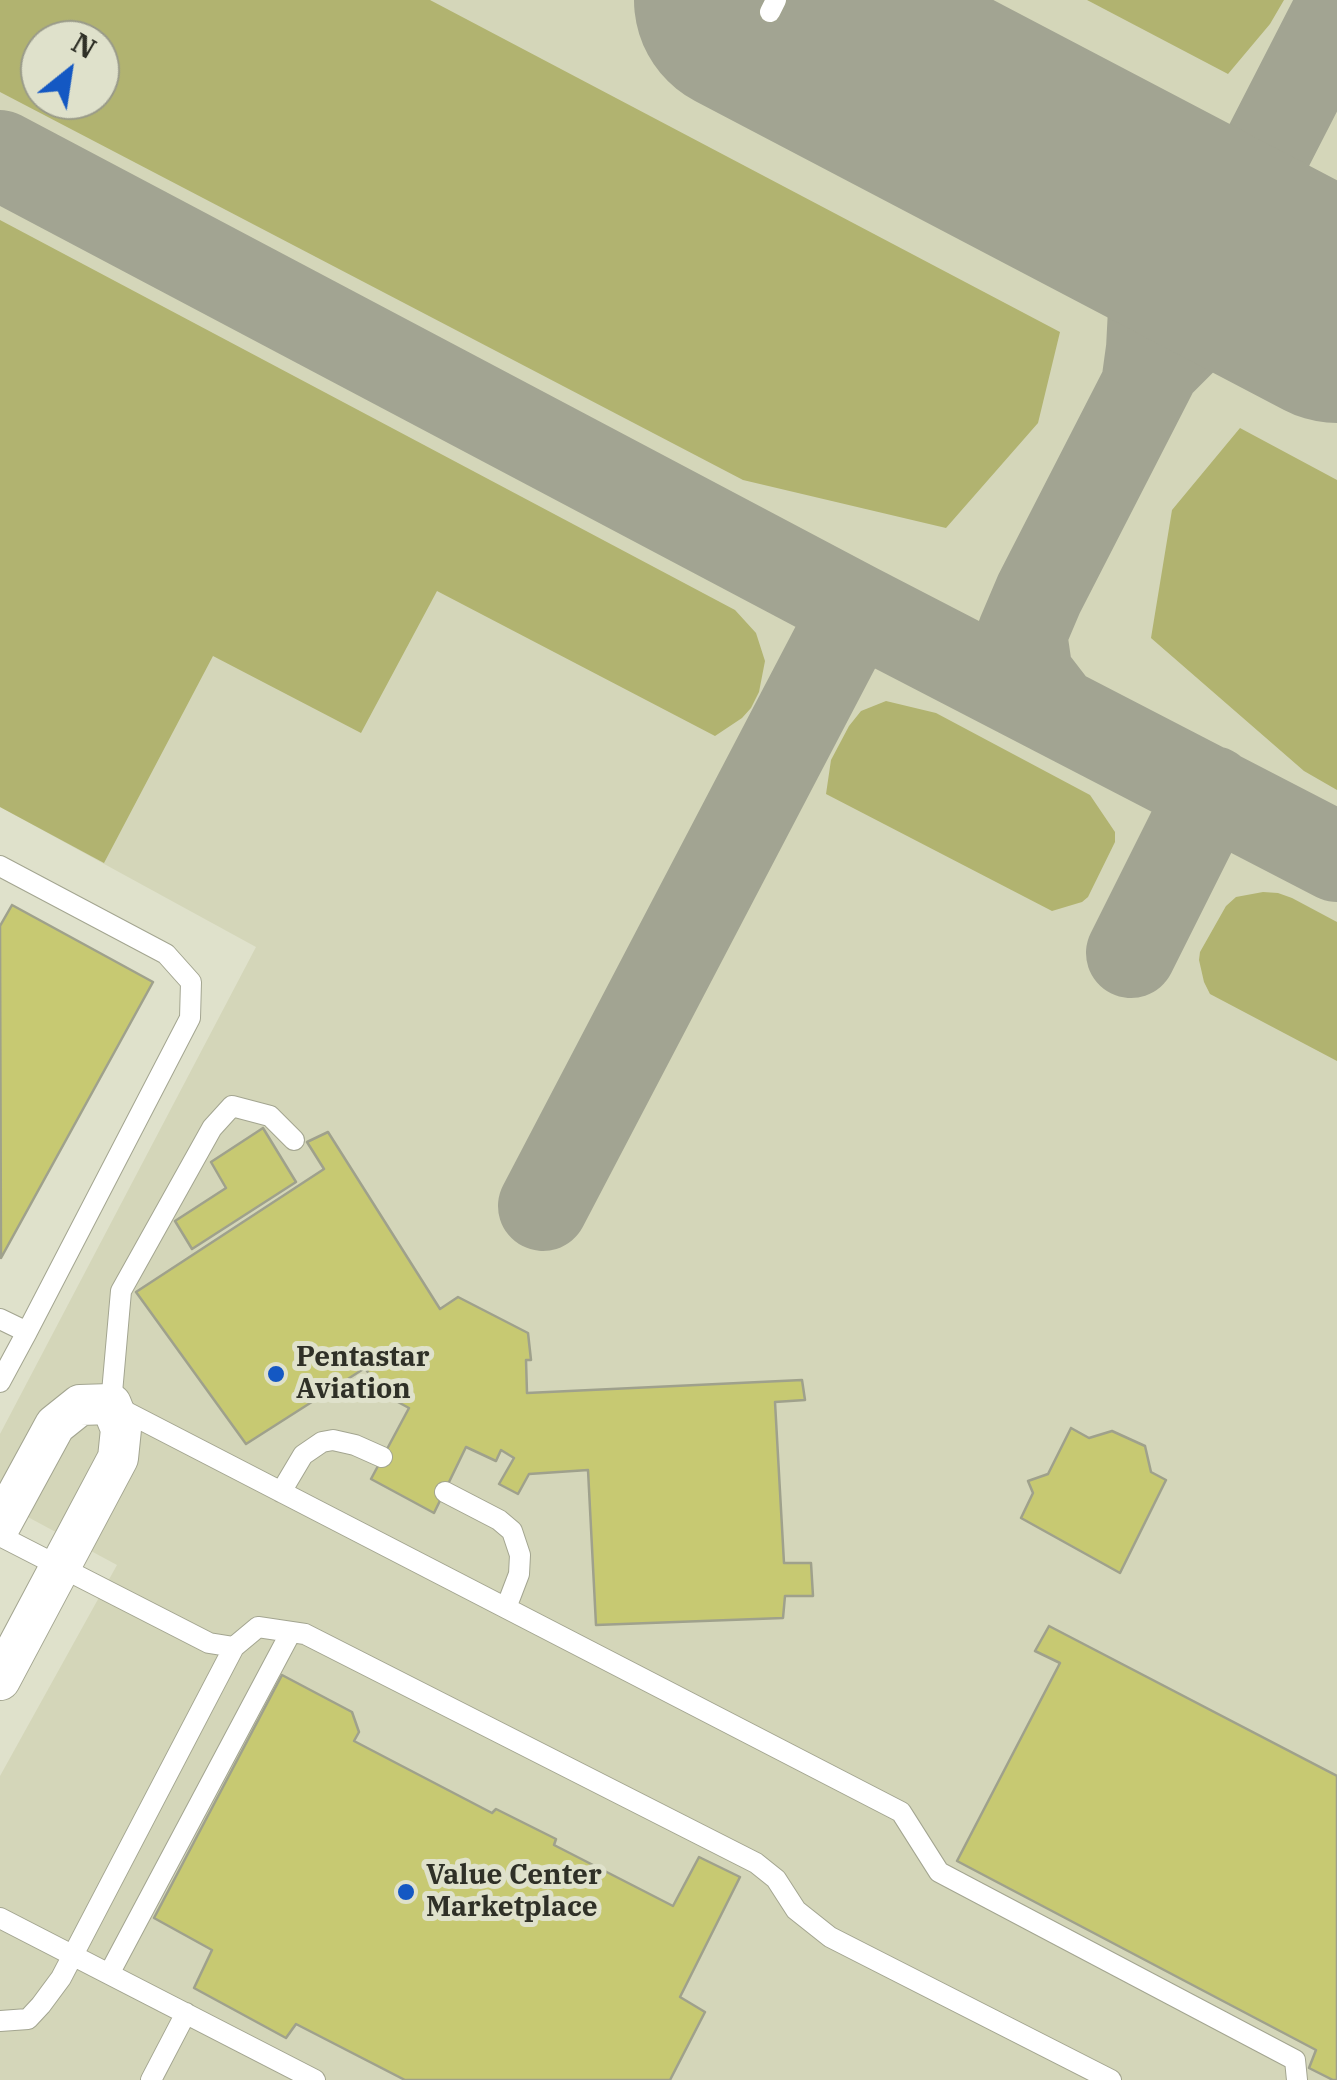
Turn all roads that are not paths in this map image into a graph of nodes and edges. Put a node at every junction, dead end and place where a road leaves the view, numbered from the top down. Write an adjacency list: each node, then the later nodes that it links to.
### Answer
1 (0, 866): 4 (lane)
2 (294, 1140): 6 (lane)
3 (0, 1319): 4 (lane)
4 (27, 1332): 5 (lane)
5 (0, 1382)
6 (111, 1404): 8 (lane); 10 (street); 12 (street)
7 (382, 1457): 8 (lane)
8 (281, 1492): 13 (lane)
9 (444, 1492): 13 (lane)
10 (0, 1526)
11 (0, 1536): 12 (lane)
12 (59, 1568): 15 (lane); 16 (street)
13 (506, 1608): 25 (lane)
14 (292, 1632): 15 (lane); 19 (lane); 24 (lane)
15 (234, 1646): 18 (lane)
16 (0, 1680)
17 (0, 1918): 18 (lane)
18 (74, 1956): 19 (lane); 21 (lane)
19 (109, 1974): 20 (lane)
20 (186, 2014): 22 (lane); 23 (lane)
21 (0, 2021)
22 (151, 2080)
23 (315, 2080)
24 (1112, 2080)
25 (1296, 2080)

